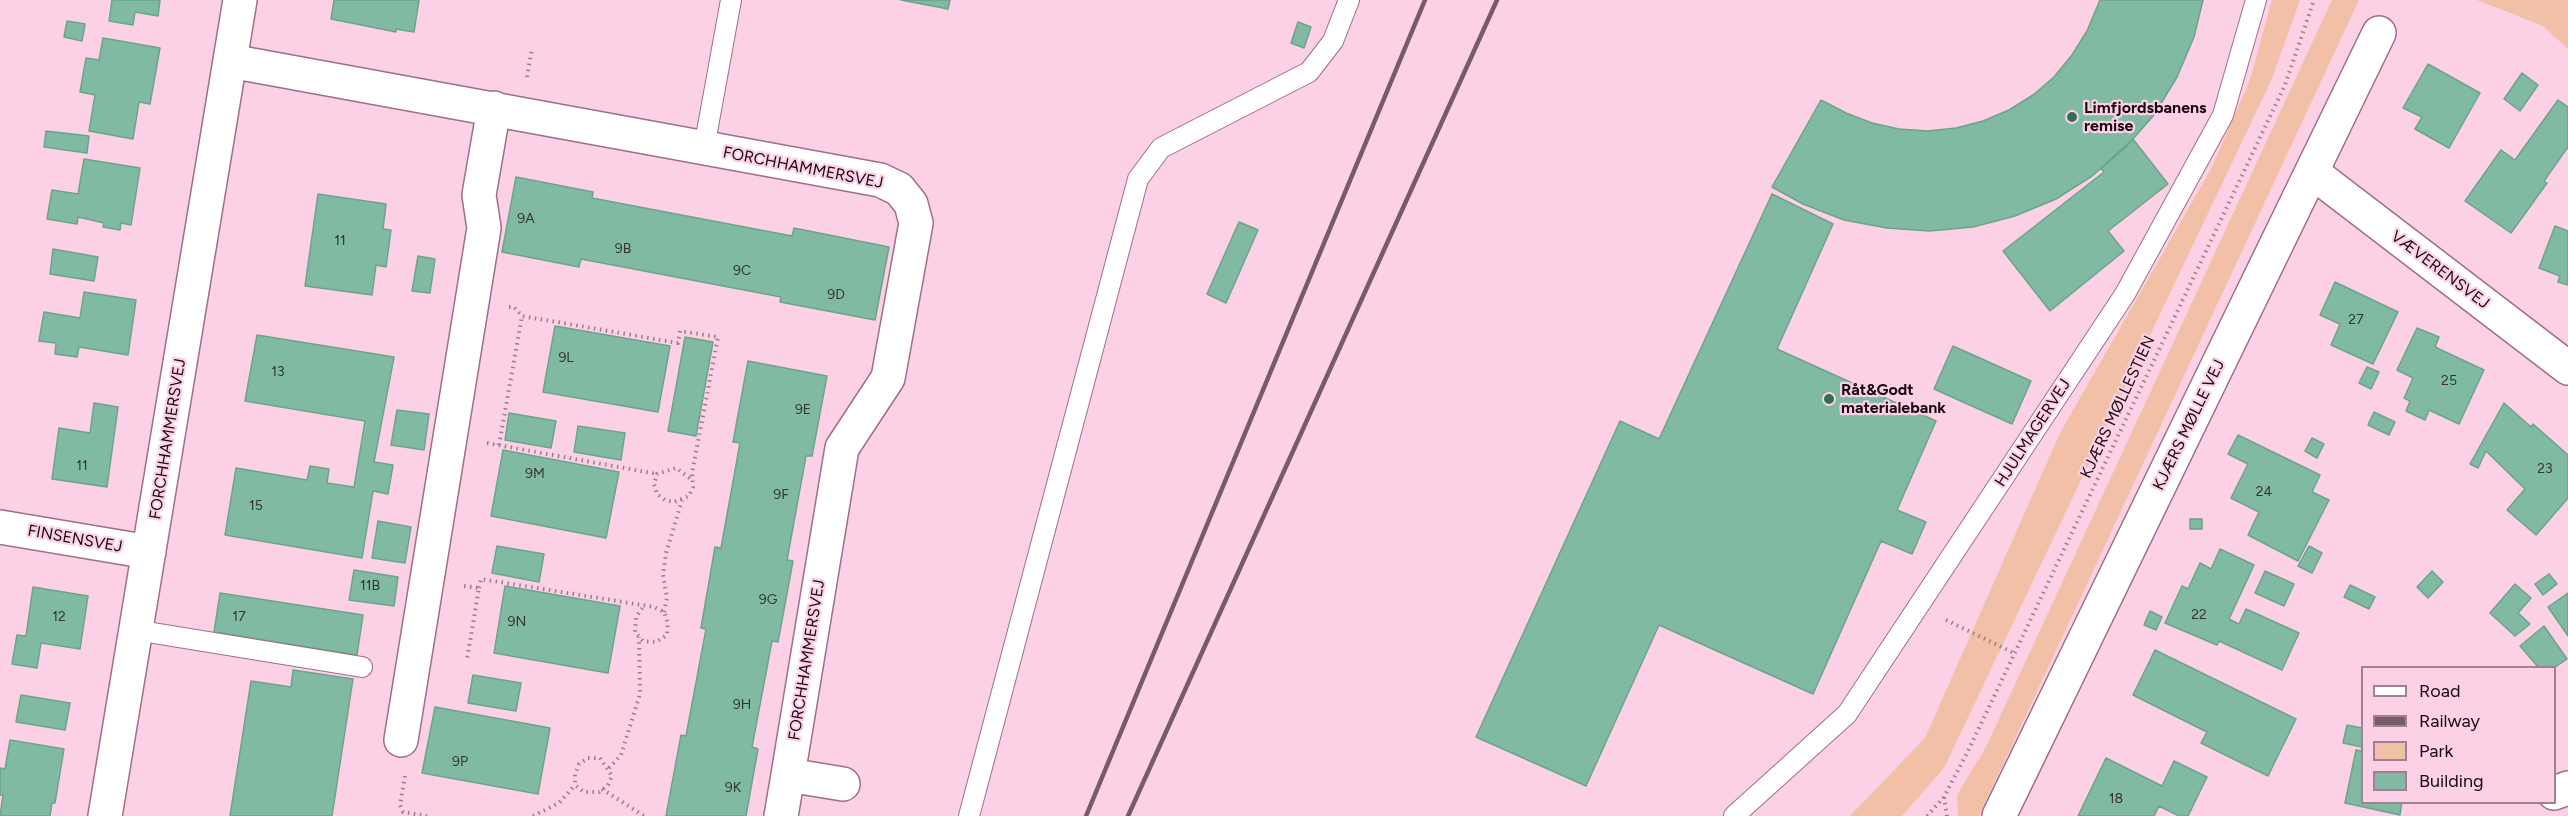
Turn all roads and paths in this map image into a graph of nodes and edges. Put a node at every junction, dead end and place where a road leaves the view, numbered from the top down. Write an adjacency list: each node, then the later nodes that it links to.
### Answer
1 (240, 0): 7 (street, FORCHHAMMERSVEJ)
2 (731, 0): 9 (lane)
3 (1349, 0): 43 (lane)
4 (2256, 0): 23 (lane, HJULMAGERVEJ)
5 (2314, 0): 28 (path, KJÆRS MØLLESTIEN)
6 (2379, 33): 10 (street, KJÆRS MØLLE VEJ)
7 (230, 61): 8 (street, FORCHHAMMERSVEJ); 20 (street, FORCHHAMMERSVEJ)
8 (494, 108): 9 (street, FORCHHAMMERSVEJ); 11 (street)
9 (704, 148): 33 (street, FORCHHAMMERSVEJ)
10 (2312, 172): 13 (street, VÆVERENSVEJ); 47 (street, KJÆRS MØLLE VEJ)
11 (472, 301): 12 (path); 14 (street)
12 (522, 316): 15 (path); 17 (path)
13 (2568, 368)
14 (451, 436): 15 (path); 21 (street)
15 (499, 445): 16 (path)
16 (657, 474): 17 (path); 18 (path)
17 (691, 479): 18 (path)
18 (682, 500): 25 (path)
19 (0, 526): 20 (street, FINSENSVEJ)
20 (149, 552): 26 (street, FORCHHAMMERSVEJ)
21 (427, 581): 22 (path); 31 (street)
22 (479, 588): 24 (path); 29 (path)
23 (1918, 607): 28 (path); 44 (lane, HJULMAGERVEJ)
24 (643, 608): 25 (path); 27 (path)
25 (664, 612): 27 (path)
26 (135, 630): 30 (lane); 38 (street, FORCHHAMMERSVEJ)
27 (639, 636): 32 (path)
28 (2014, 653): 37 (path, KJÆRS MØLLESTIEN)
29 (467, 659)
30 (362, 667)
31 (401, 740): 39 (path)
32 (609, 768): 35 (path); 36 (path)
33 (788, 775): 34 (street); 42 (street, FORCHHAMMERSVEJ)
34 (843, 784)
35 (575, 785): 36 (path); 40 (path)
36 (602, 789): 41 (path)
37 (1944, 797): 45 (path, KJÆRS MØLLESTIEN); 46 (path)
38 (105, 816)
39 (427, 816)
40 (533, 816)
41 (644, 816)
42 (781, 816)
43 (969, 816)
44 (1734, 816)
45 (1927, 816)
46 (1947, 816)
47 (1999, 816)

